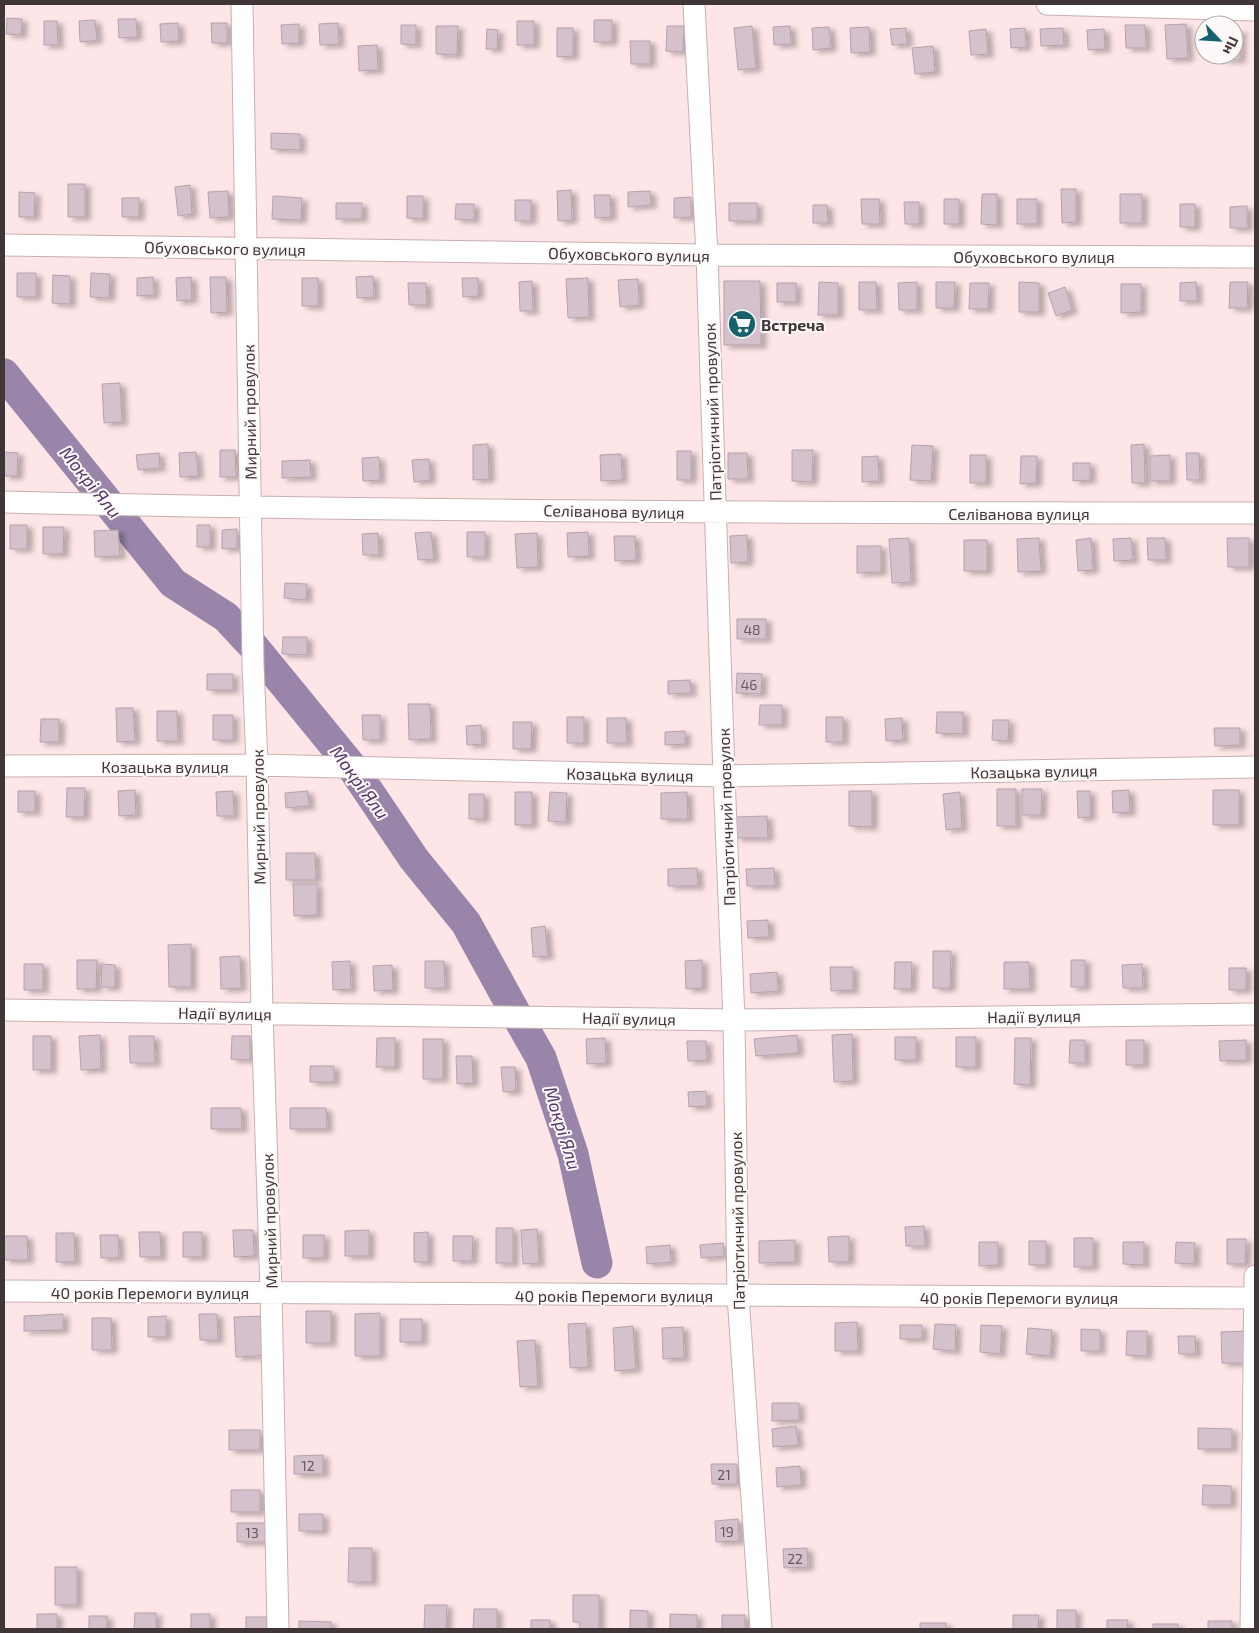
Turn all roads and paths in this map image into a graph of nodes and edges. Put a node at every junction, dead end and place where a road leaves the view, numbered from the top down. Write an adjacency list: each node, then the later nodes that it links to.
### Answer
1 (242, 4): 6 (street, Мирний провулок)
2 (694, 4): 7 (street, Патріотичний провулок)
3 (1047, 4): 4 (street)
4 (1255, 10)
5 (4, 246): 6 (street, Обуховського вулиця)
6 (245, 248): 7 (street, Обуховського вулиця); 10 (street, Мирний провулок)
7 (707, 255): 8 (street, Обуховського вулиця); 11 (street, Патріотичний провулок)
8 (1255, 257)
9 (4, 502): 10 (street, Селіванова вулиця)
10 (251, 507): 11 (street, Селіванова вулиця); 13 (street, Мирний провулок)
11 (716, 512): 12 (street, Селіванова вулиця); 16 (street, Патріотичний провулок)
12 (1255, 514)
13 (258, 765): 14 (street, Козацька вулиця); 16 (street, Козацька вулиця); 18 (street, Мирний провулок)
14 (4, 766)
15 (1255, 767): 16 (street, Козацька вулиця)
16 (724, 776): 20 (street, Патріотичний провулок)
17 (4, 1010): 18 (street, Надії вулиця)
18 (262, 1013): 20 (street, Надії вулиця); 23 (street, Мирний провулок)
19 (1255, 1014): 20 (street, Надії вулиця)
20 (734, 1020): 24 (street, Патріотичний провулок)
21 (1255, 1276): 25 (street)
22 (4, 1291): 23 (street, 40 років Перемоги вулиця)
23 (271, 1292): 24 (street, 40 років Перемоги вулиця); 26 (street, Мирний провулок)
24 (738, 1296): 25 (street, 40 років Перемоги вулиця); 27 (street, Патріотичний провулок)
25 (1255, 1298): 28 (street)
26 (278, 1629)
27 (761, 1629)
28 (1251, 1629)

